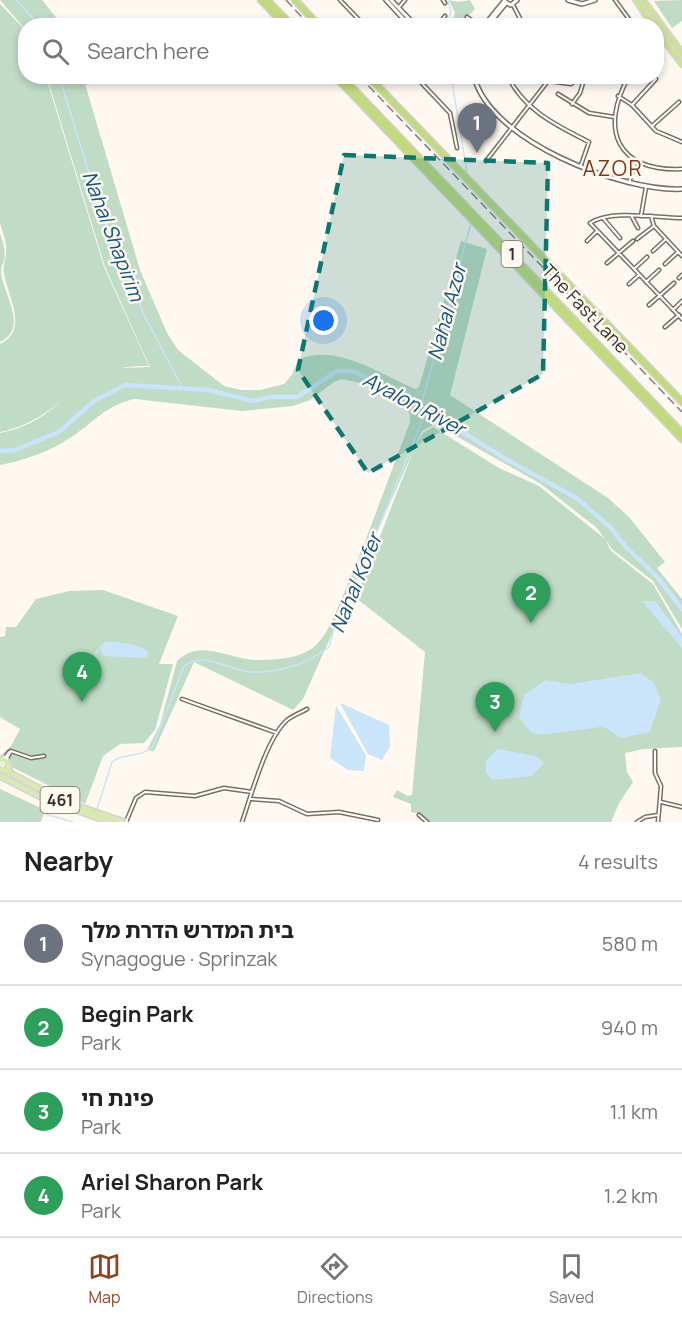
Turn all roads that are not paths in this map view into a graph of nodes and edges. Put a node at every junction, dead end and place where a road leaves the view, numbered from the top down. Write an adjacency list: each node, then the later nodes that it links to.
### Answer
1 (261, 0): 17 (highway)
2 (267, 0): 18 (highway)
3 (295, 0): 19 (highway)
4 (339, 0): 20 (street)
5 (386, 0): 21 (street)
6 (391, 0): 16 (street)
7 (405, 0): 16 (street)
8 (517, 0): 15 (street)
9 (568, 0): 10 (street)
10 (595, 0)
11 (615, 0): 25 (street)
12 (636, 0): 26 (highway)
13 (643, 0): 27 (highway)
14 (505, 1): 15 (street); 23 (street)
15 (513, 5): 24 (street)
16 (398, 7): 22 (street)
17 (278, 18)
18 (284, 18)
19 (312, 18)
20 (357, 18)
21 (405, 18)
22 (407, 18)
23 (491, 18)
24 (520, 18)
25 (628, 18)
26 (648, 18)
27 (656, 18)
28 (664, 29): 30 (highway)
29 (664, 40): 31 (highway)
30 (682, 53)
31 (682, 64)
32 (343, 84): 93 (highway, 1)
33 (349, 84): 92 (highway, The Fast Lane / 1)
34 (376, 84): 91 (highway, 1)
35 (423, 84): 52 (street)
36 (477, 84): 50 (street)
37 (512, 84): 47 (street)
38 (546, 84): 47 (street)
39 (583, 84): 45 (street)
40 (625, 84): 43 (street)
41 (651, 84): 46 (street)
42 (558, 94): 45 (street)
43 (618, 96): 46 (street); 48 (street)
44 (679, 102): 49 (street)
45 (572, 104): 48 (street)
46 (632, 105): 49 (street)
47 (529, 106): 50 (street); 55 (street)
48 (614, 117): 53 (street)
49 (652, 127): 51 (street)
50 (513, 128): 54 (street); 55 (street)
51 (681, 141)
52 (457, 148)
53 (636, 160): 56 (street); 57 (street)
54 (486, 161)
55 (580, 167): 57 (street)
56 (682, 169)
57 (629, 183): 58 (street)
58 (646, 187): 59 (street); 61 (street)
59 (682, 189)
60 (631, 216): 61 (street); 63 (street); 66 (street)
61 (641, 216): 62 (street)
62 (651, 216): 64 (street); 65 (street)
63 (603, 218): 67 (street); 68 (street)
64 (682, 218)
65 (654, 226): 69 (street); 73 (street)
66 (638, 228)
67 (597, 231): 70 (street); 73 (street)
68 (620, 238)
69 (666, 239): 71 (street); 72 (street)
70 (587, 241)
71 (653, 251)
72 (678, 252): 75 (street); 77 (street)
73 (617, 253): 76 (street); 78 (street)
74 (647, 256): 78 (street)
75 (682, 256)
76 (607, 263)
77 (665, 264)
78 (633, 270): 80 (street)
79 (659, 270): 81 (street)
80 (639, 275): 81 (street); 83 (street)
81 (646, 282): 84 (street)
82 (674, 283): 84 (street)
83 (629, 284)
84 (660, 296): 86 (street); 87 (street)
85 (682, 301): 87 (street)
86 (649, 305)
87 (673, 310): 88 (street)
88 (679, 315): 89 (street); 90 (street)
89 (682, 319)
90 (665, 327)
91 (682, 402)
92 (682, 433)
93 (682, 439)
94 (182, 699): 96 (street)
95 (307, 709): 96 (street)
96 (277, 733): 102 (street)
97 (655, 751): 104 (street)
98 (44, 756): 99 (street)
99 (2, 765): 101 (main road, 461); 101 (main road)
100 (0, 776): 109 (main road, 461)
101 (14, 776): 110 (main road, 461)
102 (252, 792): 103 (street); 110 (street)
103 (250, 798): 108 (street); 111 (street)
104 (661, 802): 105 (street); 107 (street)
105 (682, 807)
106 (419, 815): 112 (street)
107 (658, 815): 113 (street); 114 (street)
108 (378, 820)
109 (109, 822)
110 (125, 822)
111 (242, 822)
112 (427, 822)
113 (638, 822)
114 (658, 822)

